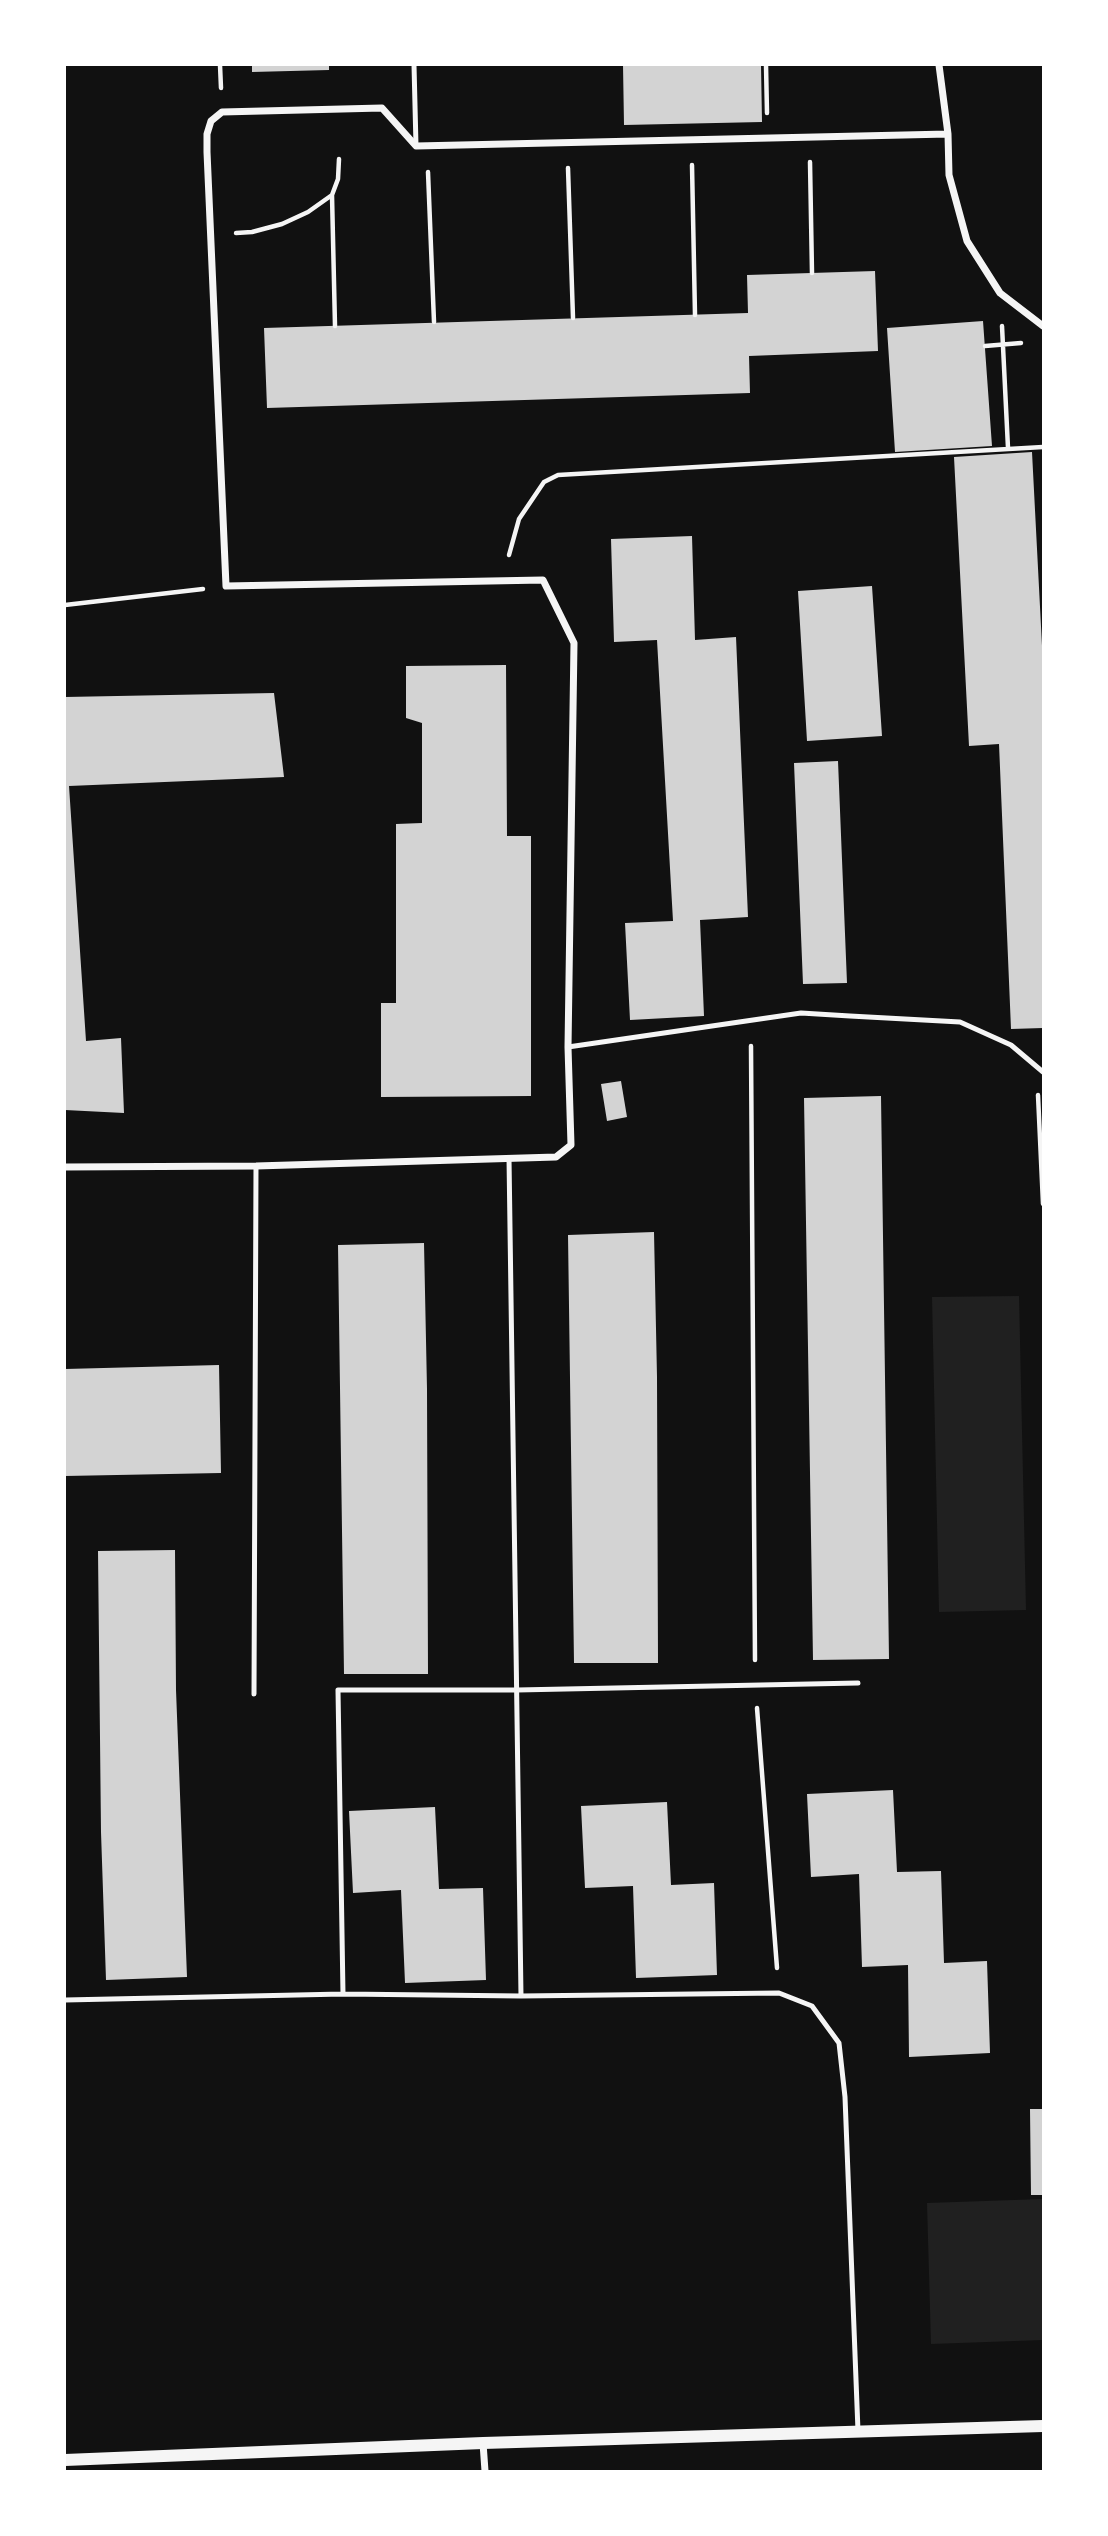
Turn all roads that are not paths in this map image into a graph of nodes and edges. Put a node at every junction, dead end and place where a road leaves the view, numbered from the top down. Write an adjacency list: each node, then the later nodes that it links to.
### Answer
1 (414, 65): 4 (lane)
2 (939, 65): 3 (street)
3 (948, 134): 4 (street); 5 (street)
4 (416, 146): 6 (street)
5 (1043, 326)
6 (568, 1047): 7 (lane); 8 (street)
7 (1043, 1072)
8 (509, 1158): 9 (street); 12 (lane)
9 (256, 1166): 10 (street); 13 (lane)
10 (65, 1167)
11 (858, 1683): 12 (lane)
12 (517, 1690): 14 (lane); 15 (lane)
13 (254, 1694)
14 (343, 1994): 15 (lane); 16 (lane)
15 (521, 1996): 18 (lane)
16 (65, 2000)
17 (1043, 2426): 18 (street)
18 (858, 2431): 19 (street)
19 (483, 2443): 20 (street); 21 (street)
20 (65, 2460)
21 (485, 2471)

